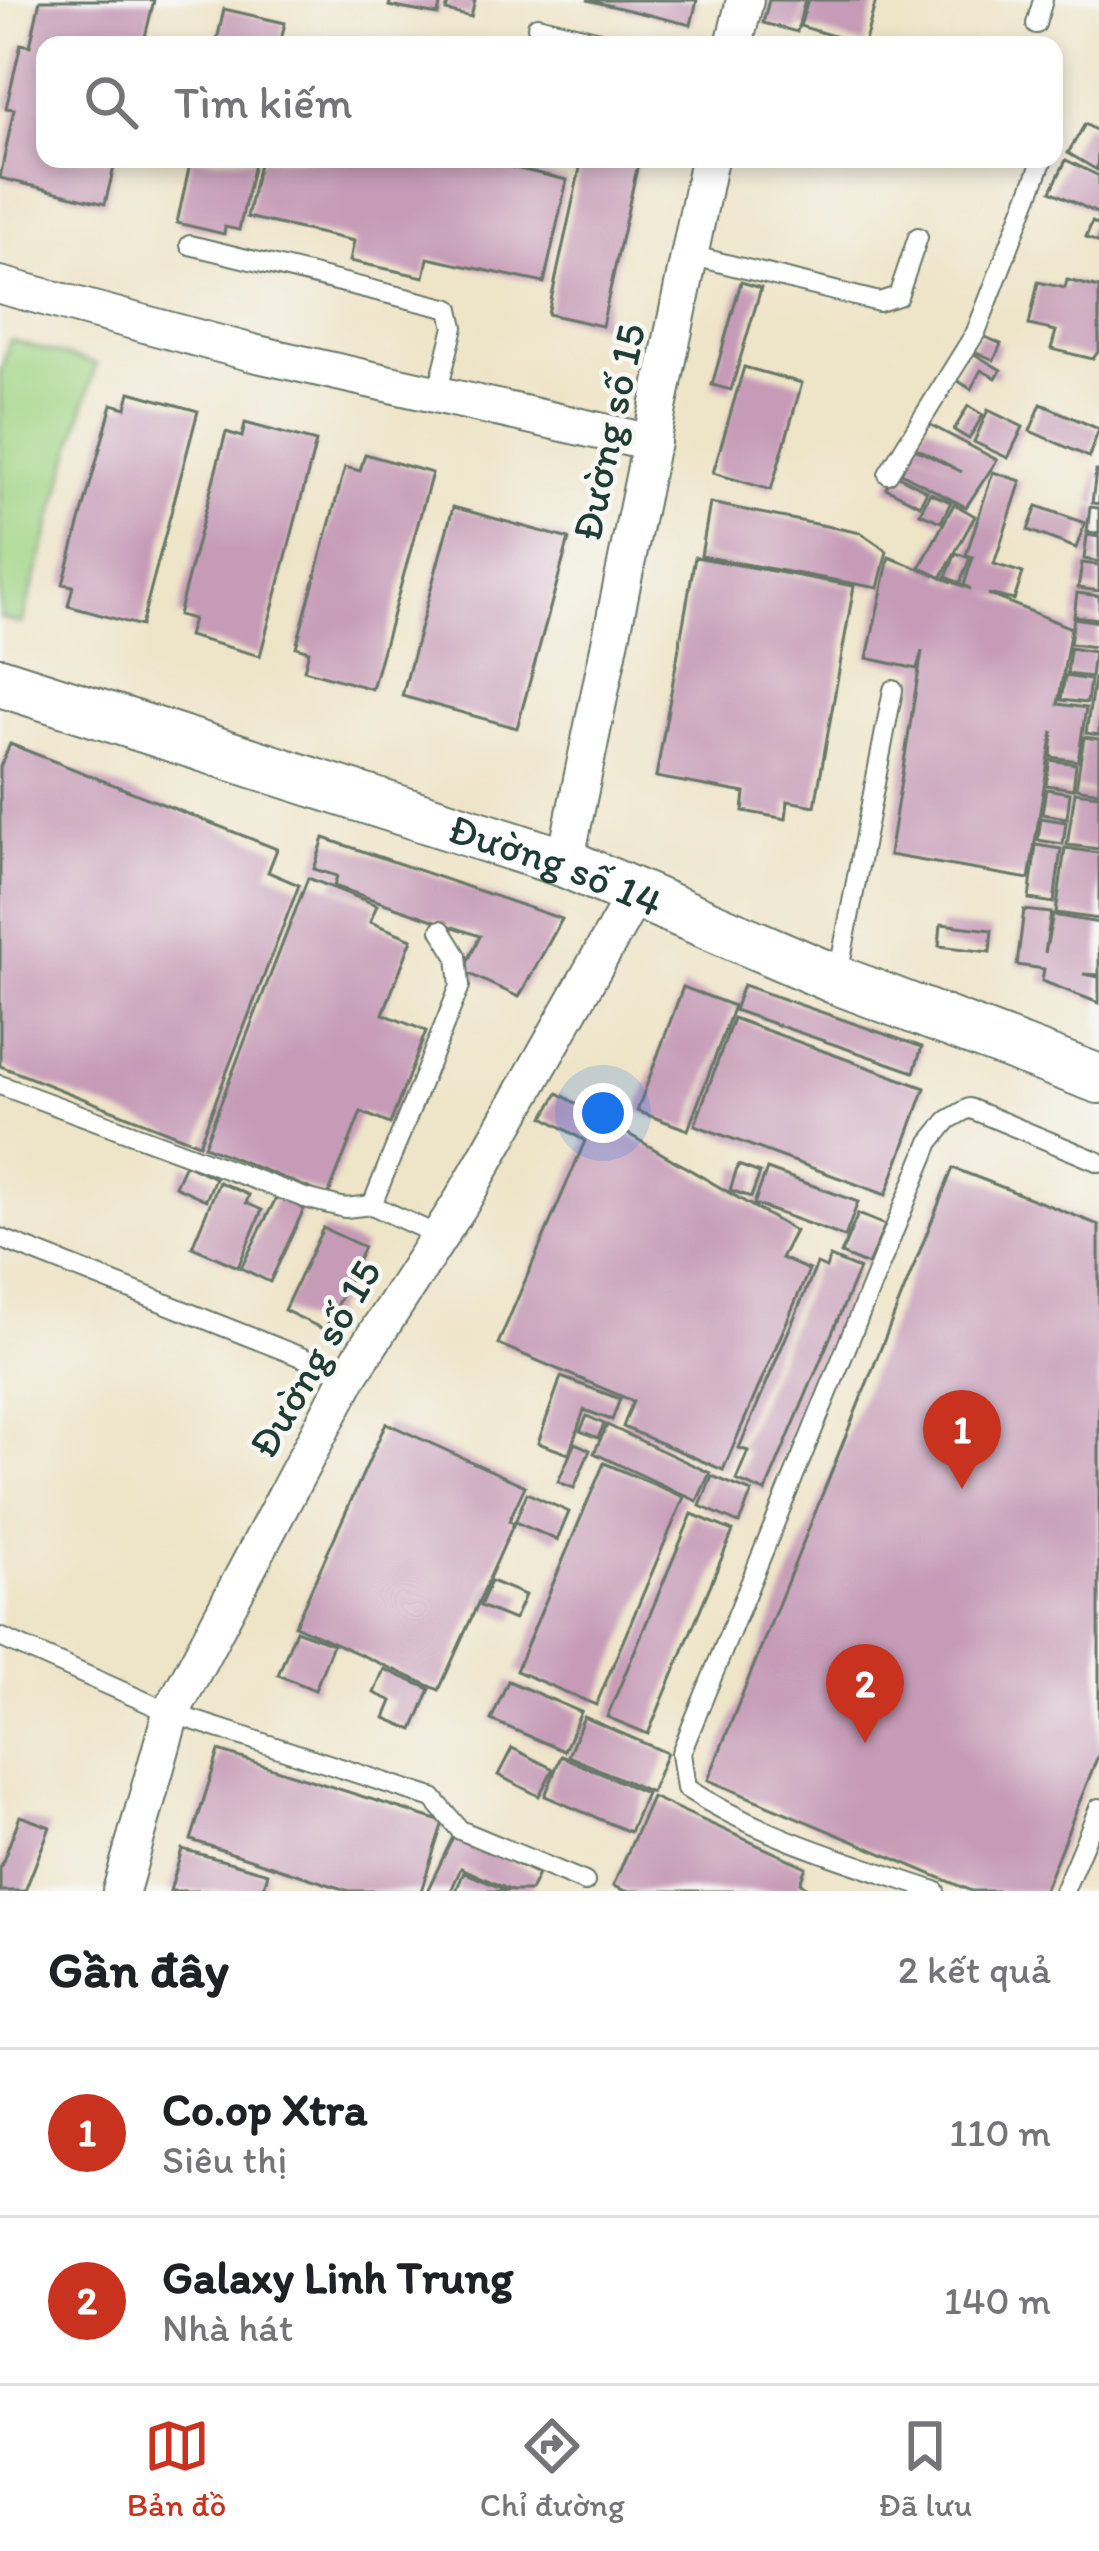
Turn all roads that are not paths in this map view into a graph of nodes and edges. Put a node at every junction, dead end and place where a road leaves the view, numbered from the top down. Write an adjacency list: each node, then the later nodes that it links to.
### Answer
1 (745, 0): 6 (street)
2 (1043, 0): 3 (lane)
3 (1036, 24)
4 (537, 26): 5 (lane)
5 (579, 36)
6 (743, 36)
7 (707, 168): 11 (street, Đường số 15)
8 (1039, 168): 15 (lane)
9 (918, 237): 11 (lane)
10 (190, 245): 13 (lane)
11 (690, 255): 14 (street, Đường số 15)
12 (0, 285): 13 (street)
13 (436, 394): 14 (street)
14 (652, 442): 18 (street, Đường số 15)
15 (888, 474)
16 (0, 682): 18 (street, Đường số 14)
17 (893, 689): 21 (lane)
18 (565, 863): 19 (street, Đường số 14)
19 (635, 893): 21 (street, Đường số 14); 26 (street, Đường số 15)
20 (441, 930): 25 (lane)
21 (837, 980): 22 (street, Đường số 14)
22 (1099, 1079)
23 (0, 1084): 25 (lane)
24 (1099, 1162): 34 (lane)
25 (372, 1204): 26 (lane)
26 (439, 1236): 28 (street, Đường số 15)
27 (0, 1238): 28 (lane)
28 (350, 1376): 30 (street, Đường số 15)
29 (0, 1637): 30 (lane)
30 (171, 1713): 32 (lane); 33 (street, Đường số 15)
31 (1099, 1808): 35 (lane)
32 (585, 1882)
33 (121, 1891)
34 (935, 1891)
35 (1064, 1891)

